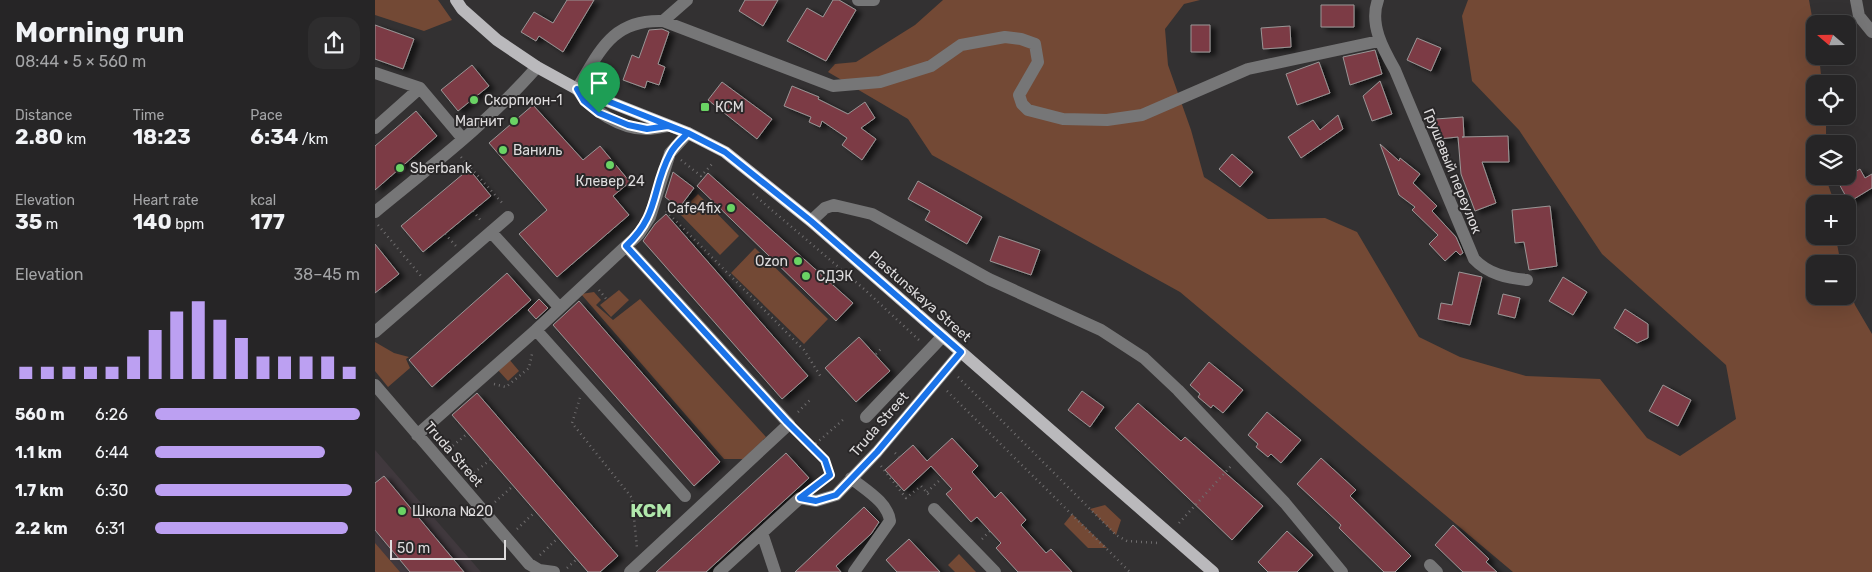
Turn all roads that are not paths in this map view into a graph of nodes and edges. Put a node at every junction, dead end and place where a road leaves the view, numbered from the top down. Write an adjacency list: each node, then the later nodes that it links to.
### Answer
1 (456, 0): 10 (main road, Plastunskaya Street)
2 (687, 0): 7 (street)
3 (858, 0): 4 (street)
4 (874, 0)
5 (1378, 0): 9 (street, Грушевый переулок)
6 (1856, 0): 8 (street)
7 (663, 21): 9 (street); 13 (street)
8 (1872, 32)
9 (1379, 41): 22 (street, Грушевый переулок)
10 (537, 67): 13 (main road, Plastunskaya Street); 16 (street)
11 (375, 73): 12 (street)
12 (420, 88): 14 (street); 16 (street)
13 (577, 89): 15 (main road, Plastunskaya Street)
14 (375, 128)
15 (688, 133): 19 (main road, Plastunskaya Street); 21 (street)
16 (463, 139): 17 (street)
17 (375, 212)
18 (508, 217): 20 (street)
19 (811, 221): 26 (main road, Plastunskaya Street); 42 (street)
20 (491, 232): 23 (street); 25 (street)
21 (626, 246): 23 (street); 35 (street)
22 (1527, 280)
23 (559, 306): 24 (street)
24 (536, 330): 30 (street); 32 (street)
25 (375, 332)
26 (943, 336): 27 (main road, Plastunskaya Street); 29 (street)
27 (961, 352): 31 (street, Truda Street); 41 (main road, Plastunskaya Street)
28 (375, 385): 30 (street, Truda Street)
29 (867, 417)
30 (417, 435): 36 (street, Truda Street)
31 (851, 478): 34 (street, Truda Street); 39 (street)
32 (685, 496)
33 (933, 503): 40 (street)
34 (762, 533): 37 (street); 38 (street)
35 (634, 568)
36 (554, 572)
37 (719, 572)
38 (775, 572)
39 (854, 572)
40 (995, 572)
41 (1213, 572)
42 (1342, 572)

